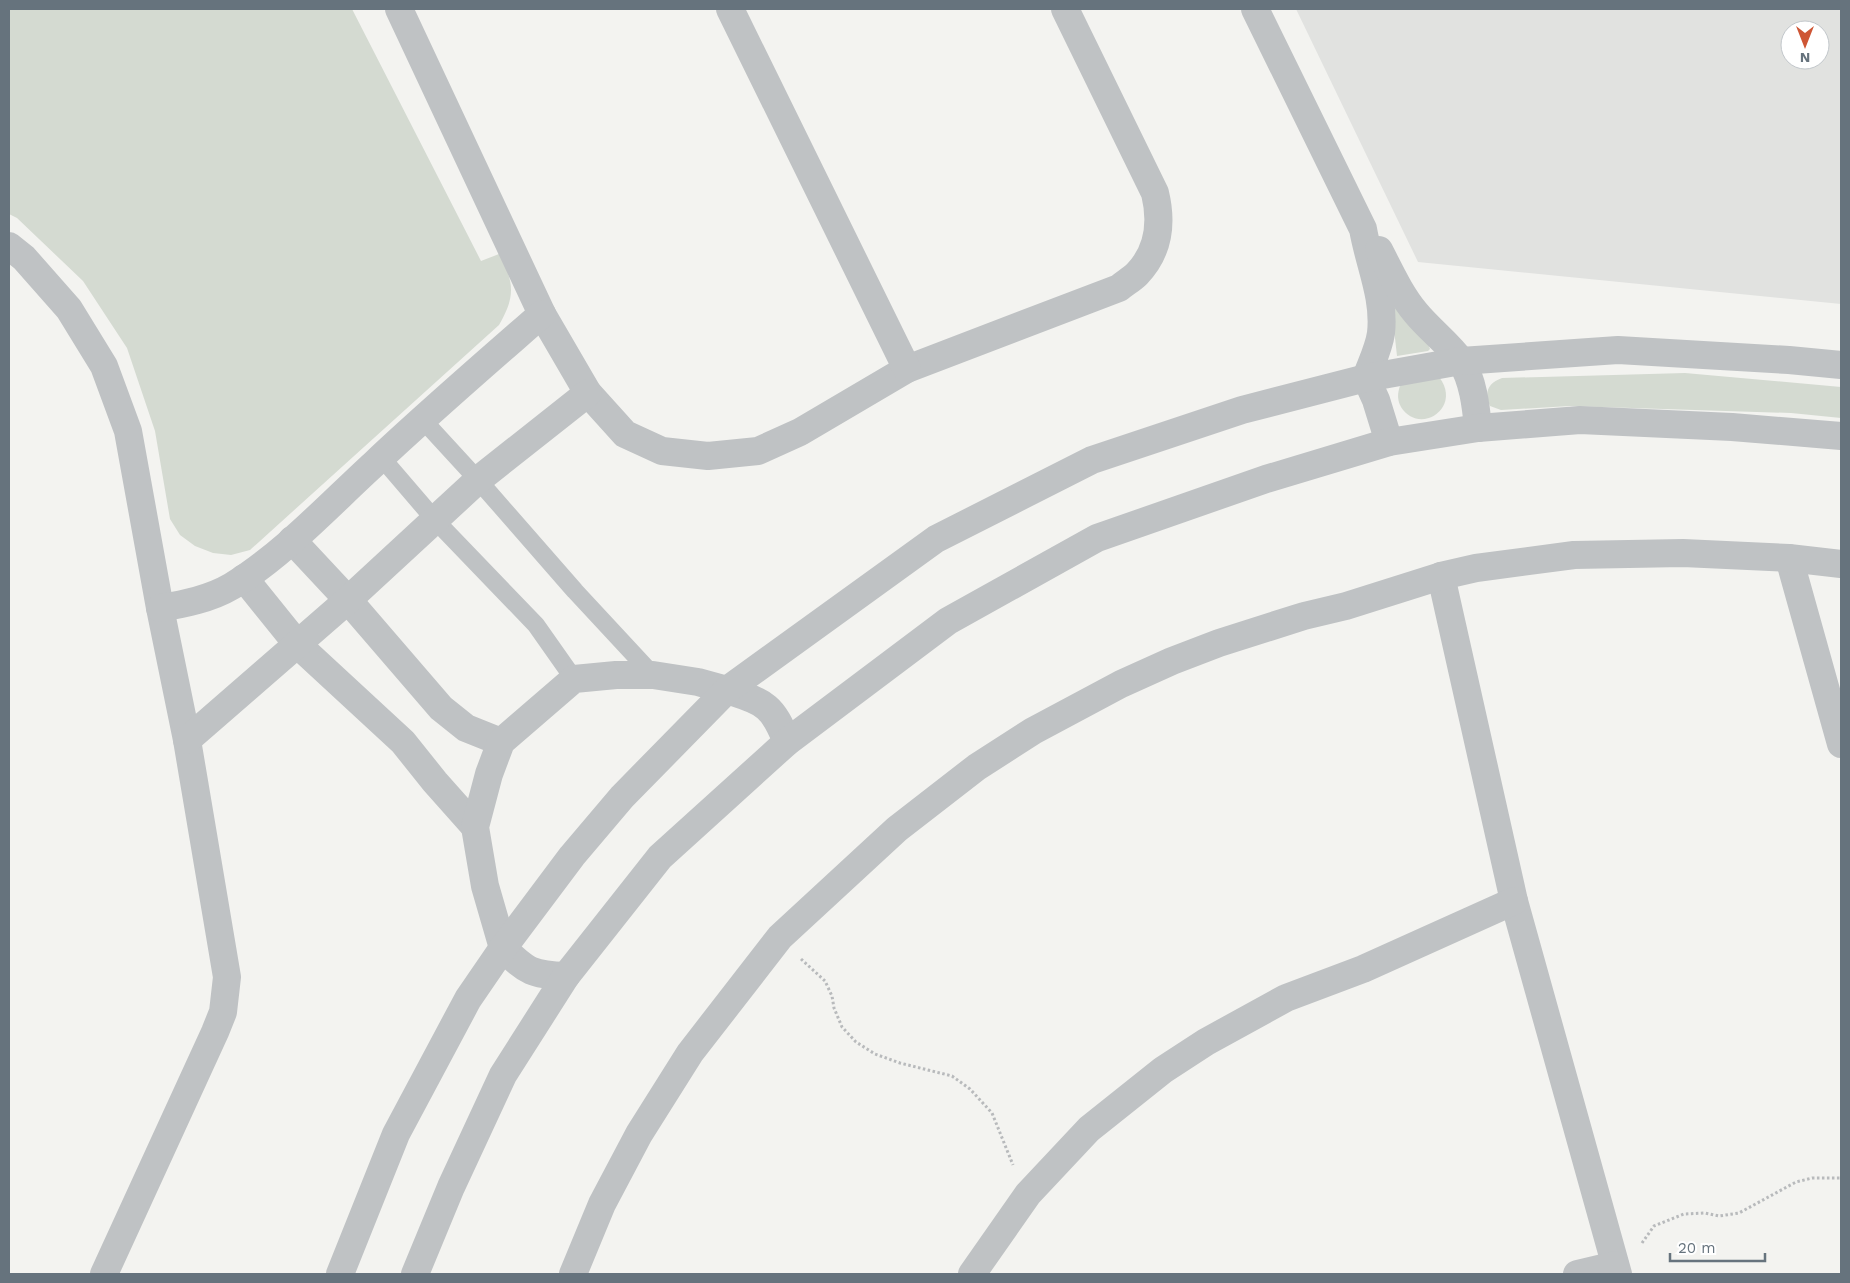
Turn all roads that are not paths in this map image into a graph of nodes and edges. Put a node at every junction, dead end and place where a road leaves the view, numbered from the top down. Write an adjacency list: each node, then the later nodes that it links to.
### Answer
1 (399, 9): 7 (street)
2 (730, 9): 10 (street)
3 (1064, 9): 10 (street)
4 (1255, 9): 5 (street)
5 (1363, 229): 8 (street); 11 (street)
6 (9, 246): 26 (street)
7 (542, 314): 12 (street); 13 (street)
8 (1461, 361): 9 (street); 11 (street); 14 (street)
9 (1841, 365)
10 (907, 369): 12 (street)
11 (1366, 378): 16 (street); 30 (street)
12 (588, 393): 18 (street)
13 (422, 419): 17 (street); 18 (lane)
14 (1478, 428): 15 (street); 16 (street)
15 (1841, 436)
16 (1389, 442): 33 (street)
17 (381, 457): 19 (lane); 20 (street)
18 (478, 480): 19 (street); 28 (lane)
19 (435, 520): 25 (street); 29 (lane)
20 (292, 540): 24 (street); 25 (street)
21 (1789, 558): 22 (street); 23 (street); 34 (street)
22 (1841, 564)
23 (1441, 576): 36 (street); 43 (street)
24 (244, 578): 26 (street); 27 (street)
25 (348, 600): 27 (street); 32 (street)
26 (160, 608): 31 (street)
27 (298, 645): 31 (street); 35 (street)
28 (653, 675): 29 (street); 30 (street)
29 (574, 679): 32 (street)
30 (727, 690): 33 (street); 37 (street)
31 (187, 740): 40 (street)
32 (501, 742): 35 (street)
33 (787, 742): 38 (street)
34 (1841, 744)
35 (475, 828): 37 (street)
36 (1514, 901): 39 (street); 44 (street)
37 (503, 948): 38 (street); 41 (street)
38 (566, 976): 42 (street)
39 (1614, 1261): 45 (street)
40 (104, 1274)
41 (340, 1274)
42 (415, 1274)
43 (573, 1274)
44 (972, 1274)
45 (1577, 1274)

